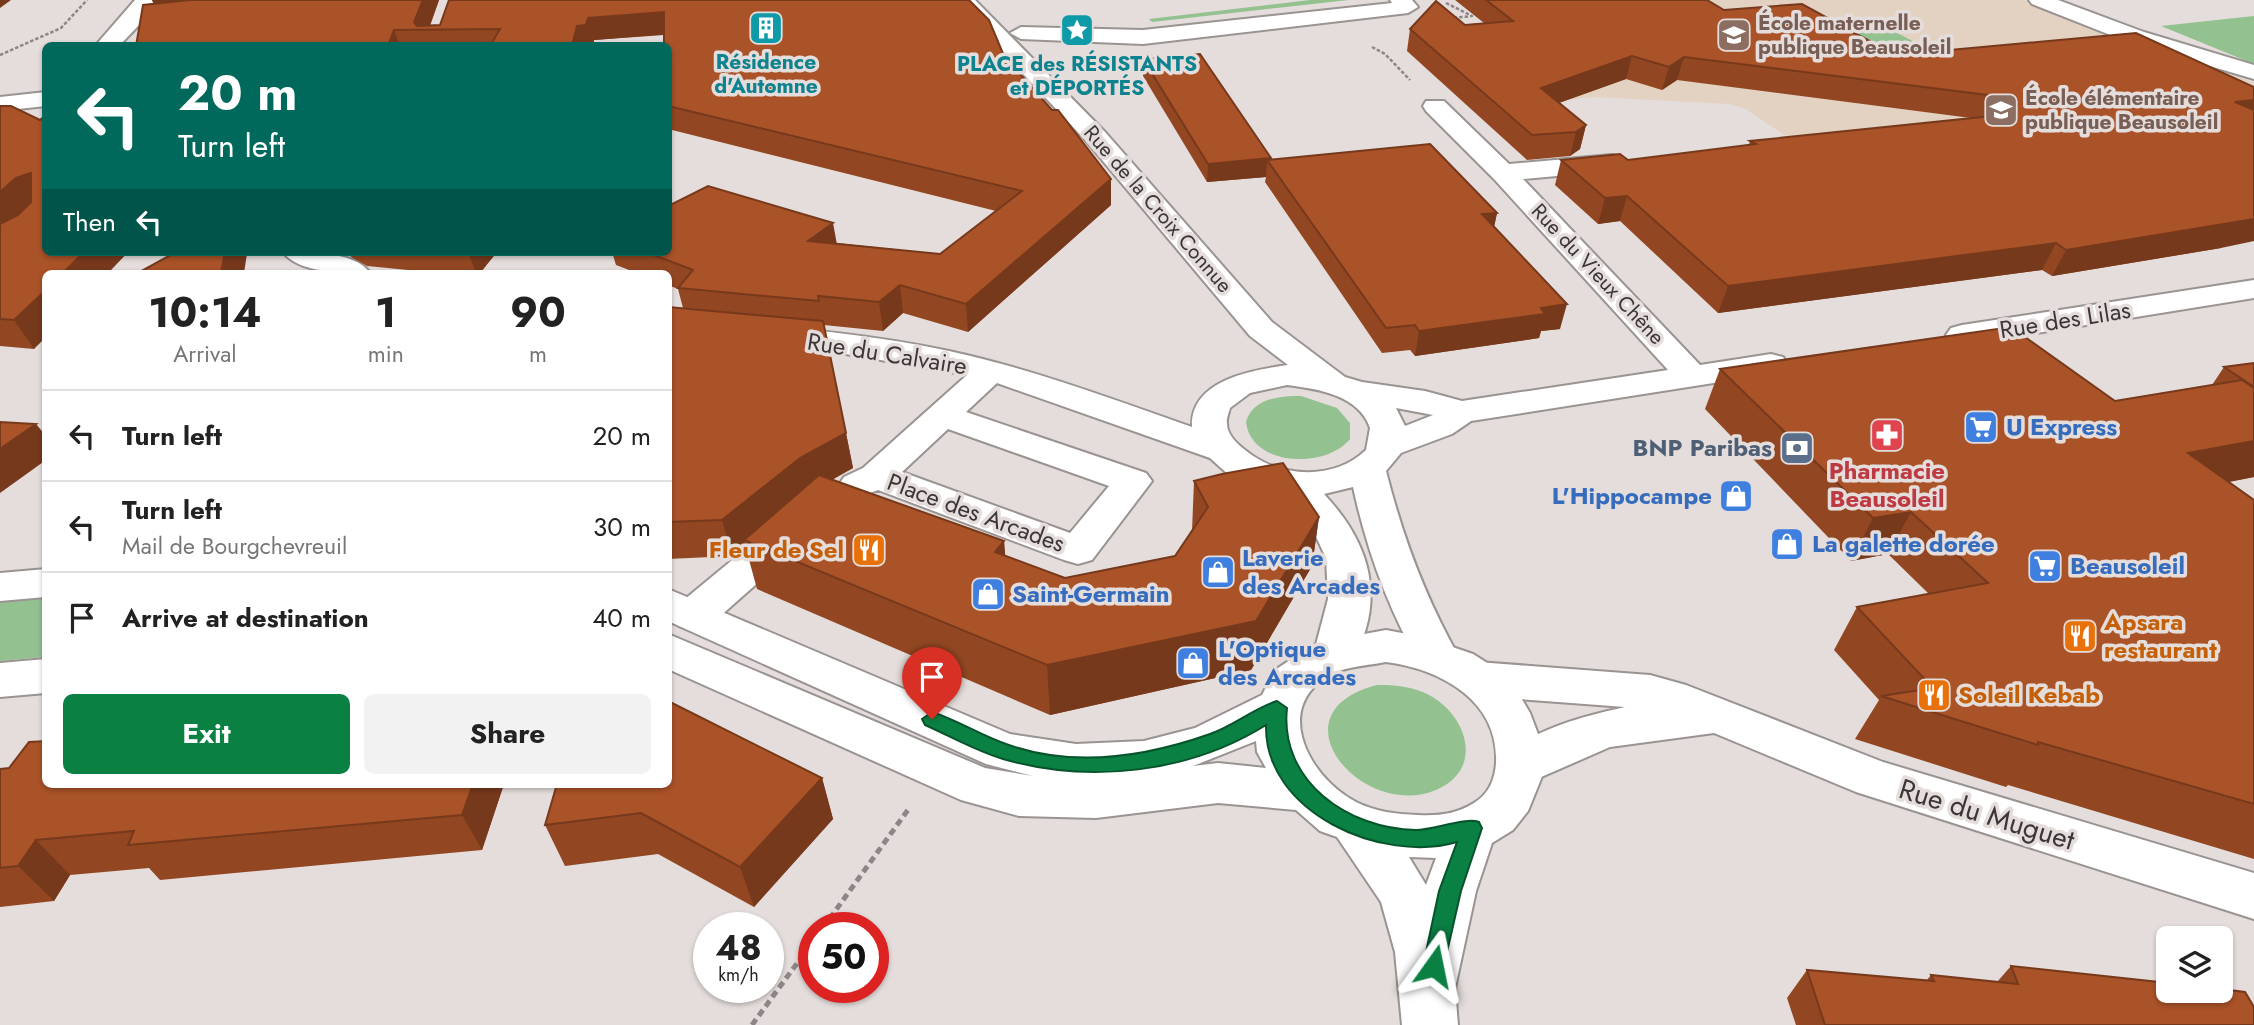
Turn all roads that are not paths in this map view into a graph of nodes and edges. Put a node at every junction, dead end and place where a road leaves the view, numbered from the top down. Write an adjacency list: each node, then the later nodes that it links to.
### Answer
1 (145, 0): 7 (street)
2 (964, 0): 8 (street, Rue de la Croix Connue)
3 (1399, 0): 8 (street)
4 (2039, 0): 10 (street)
5 (212, 12): 7 (street)
6 (1127, 15): 8 (street)
7 (132, 20): 9 (street)
8 (1011, 35): 20 (street, Rue de la Croix Connue)
9 (110, 42)
10 (2254, 72)
11 (42, 99): 12 (street)
12 (0, 104)
13 (1435, 106): 15 (street, Rue du Vieux Chêne)
14 (1641, 161): 15 (street, Rue du Vieux Chêne)
15 (1503, 173): 24 (street, Rue du Vieux Chêne)
16 (309, 256): 17 (street)
17 (347, 270)
18 (2254, 289): 21 (street, Rue des Lilas)
19 (672, 327): 23 (street, Rue du Calvaire)
20 (1261, 329): 25 (street); 26 (street, Rue de la Croix Connue)
21 (1936, 339)
22 (1800, 360): 24 (street)
23 (991, 371): 28 (street, Rue du Calvaire); 30 (street)
24 (1692, 376): 29 (street)
25 (1246, 382): 26 (street); 27 (street)
26 (1343, 386): 29 (street); 32 (street, Rue de la Croix Connue)
27 (1216, 402): 28 (street, Rue du Calvaire); 31 (street)
28 (1101, 407): 31 (street, Rue du Calvaire)
29 (1461, 412): 32 (street)
30 (940, 415): 33 (street); 33 (street, Place des Arcades)
31 (1218, 449): 34 (street)
32 (1377, 457): 34 (street); 39 (street, Rue de la Croix Connue)
33 (876, 476): 37 (street)
34 (1288, 482): 38 (street)
35 (42, 583): 36 (street)
36 (0, 587)
37 (677, 623): 43 (street); 46 (street)
38 (1336, 652): 39 (street); 43 (street)
39 (1437, 657): 41 (street)
40 (42, 677): 42 (street)
41 (1478, 679): 44 (street, Rue du Muguet); 45 (street)
42 (0, 680)
43 (1277, 708): 46 (street)
44 (1725, 719): 45 (street, Rue du Muguet); 49 (street, Rue du Muguet)
45 (1522, 766): 48 (street)
46 (1303, 791): 47 (street)
47 (1356, 826): 48 (street); 50 (street)
48 (1472, 828): 50 (street)
49 (2254, 896)
50 (1430, 1007)

